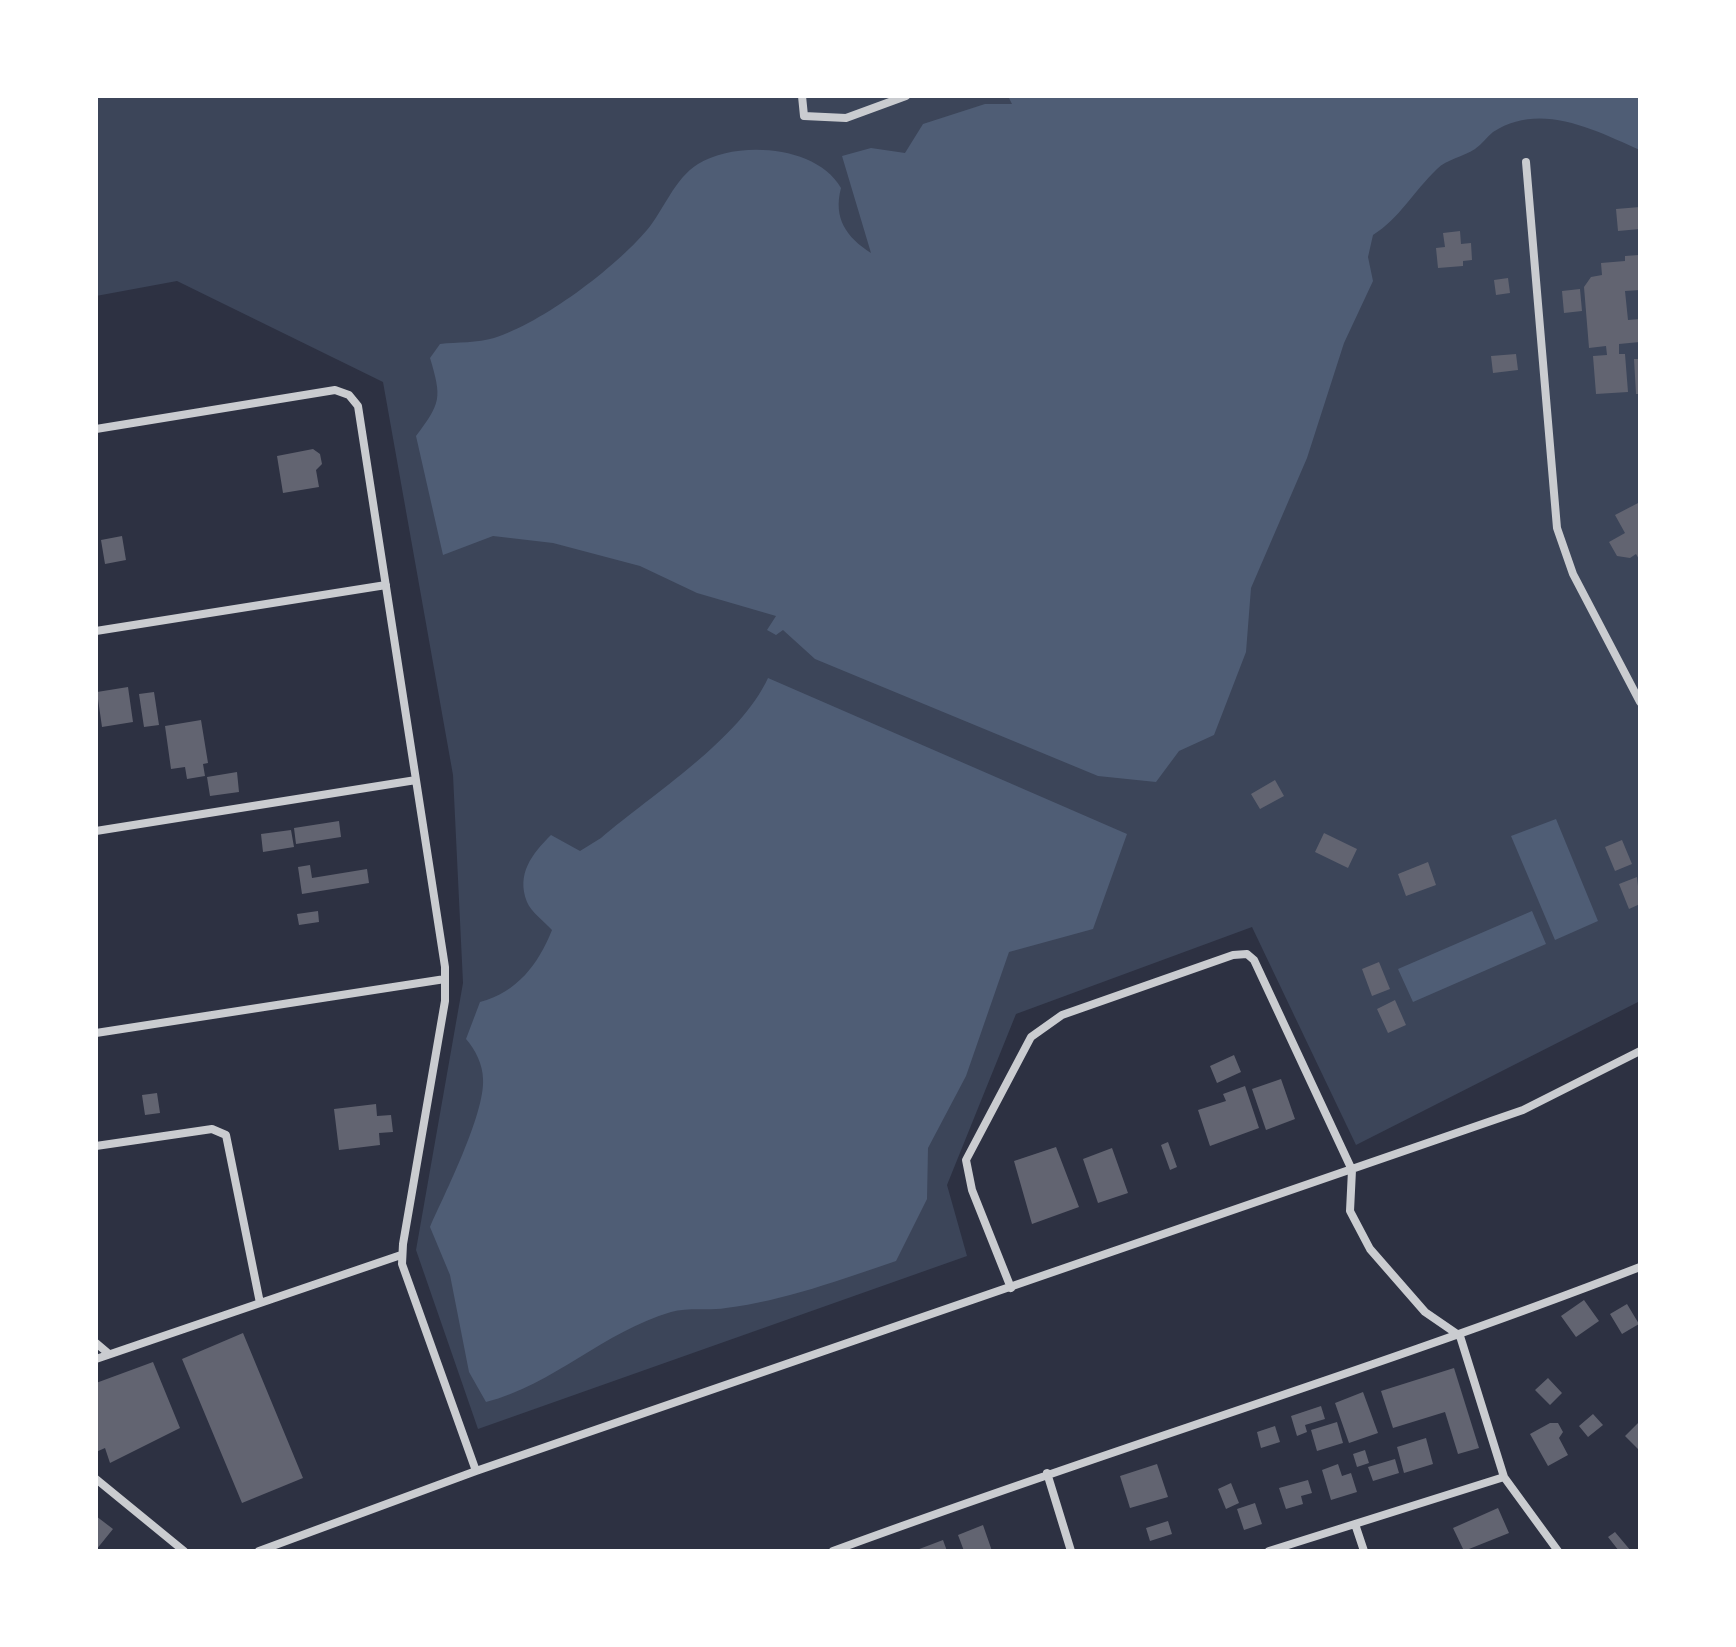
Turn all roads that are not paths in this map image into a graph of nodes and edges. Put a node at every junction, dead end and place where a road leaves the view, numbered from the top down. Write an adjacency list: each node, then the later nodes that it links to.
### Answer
1 (802, 96): 2 (street)
2 (906, 96)
3 (1526, 162): 7 (street)
4 (96, 429): 5 (street)
5 (386, 585): 6 (street); 8 (street)
6 (96, 631)
7 (1640, 702)
8 (416, 780): 9 (street); 10 (street)
9 (96, 831)
10 (445, 979): 11 (street); 15 (street)
11 (96, 1033)
12 (1640, 1051): 14 (street)
13 (96, 1146): 18 (street)
14 (1352, 1170): 17 (street); 17 (street); 19 (street)
15 (401, 1255): 18 (street); 23 (street)
16 (1640, 1267): 19 (street)
17 (1011, 1288): 23 (street)
18 (260, 1303): 21 (street)
19 (1460, 1336): 24 (street); 25 (street)
20 (96, 1343): 21 (street)
21 (109, 1354): 22 (street)
22 (96, 1359)
23 (476, 1471): 29 (street)
24 (1047, 1473): 30 (street); 31 (street)
25 (1504, 1477): 27 (street); 34 (street)
26 (96, 1479): 28 (street)
27 (1355, 1524): 32 (street); 33 (street)
28 (184, 1551)
29 (259, 1551)
30 (833, 1551)
31 (1071, 1551)
32 (1269, 1551)
33 (1364, 1551)
34 (1558, 1551)

